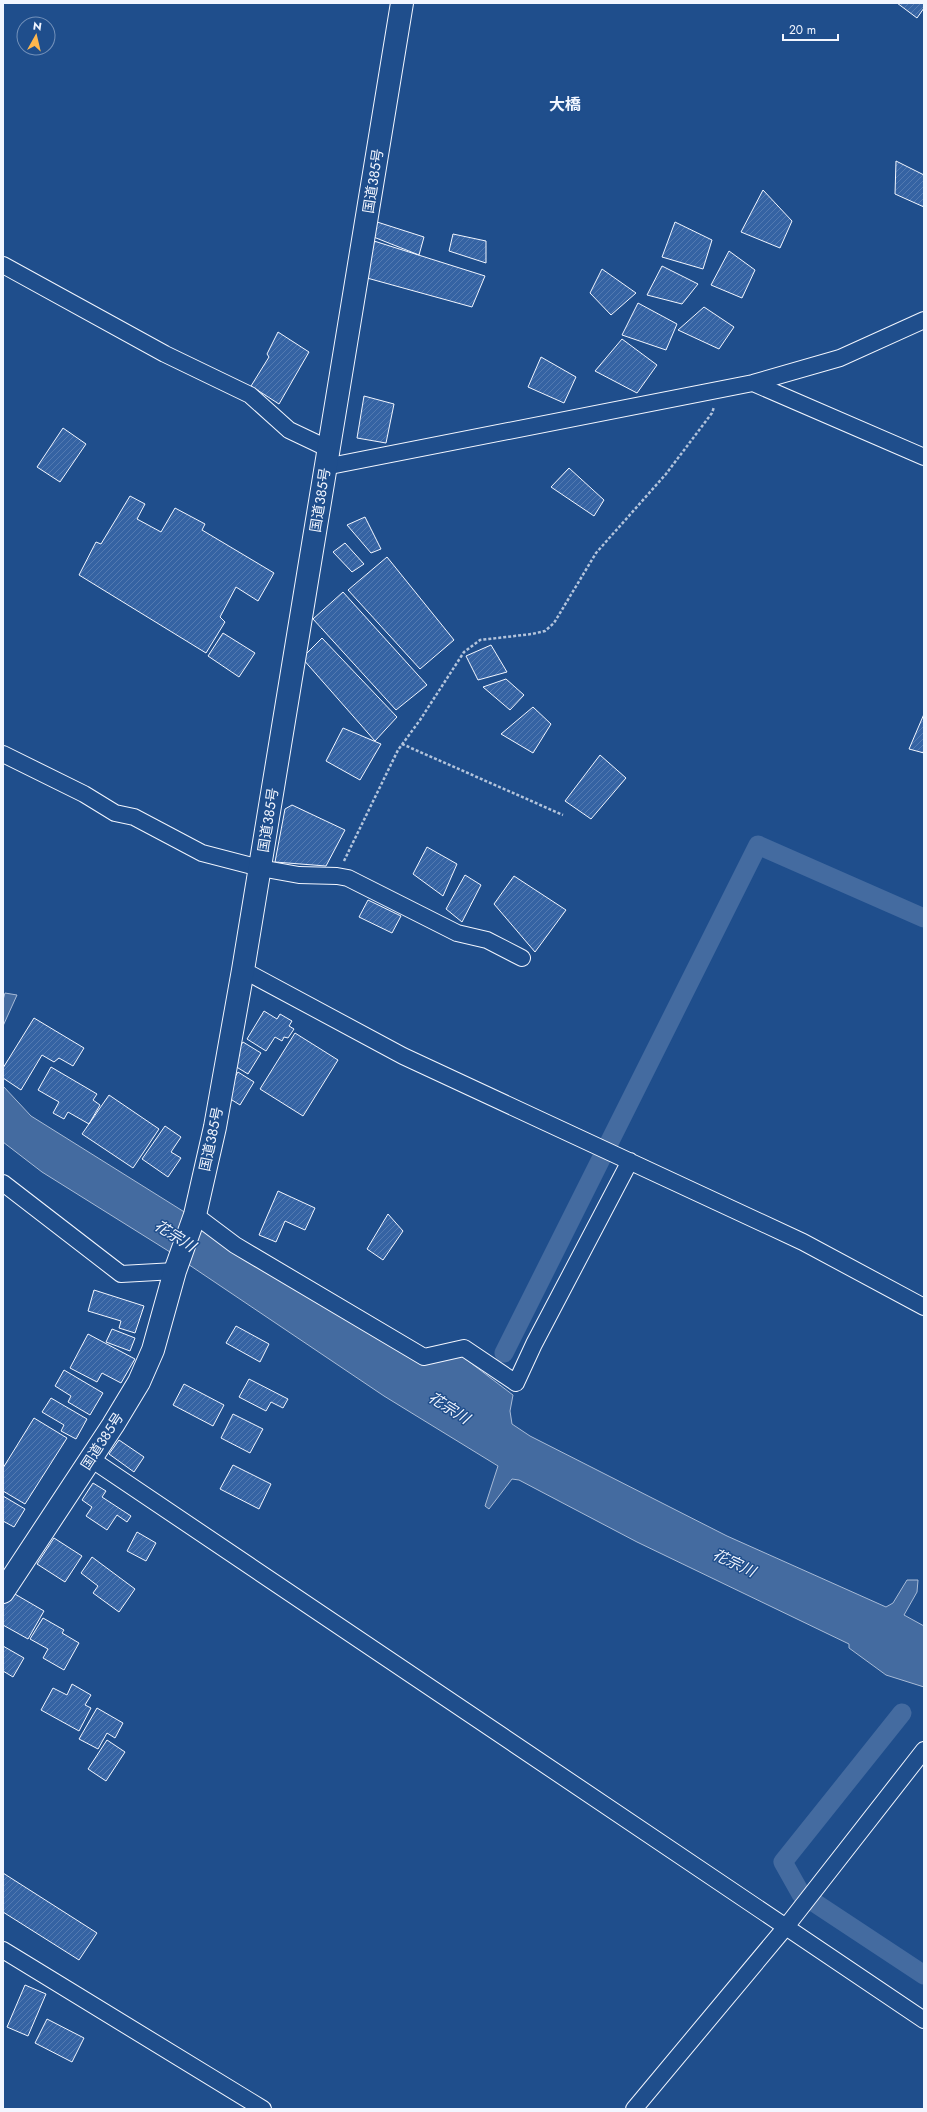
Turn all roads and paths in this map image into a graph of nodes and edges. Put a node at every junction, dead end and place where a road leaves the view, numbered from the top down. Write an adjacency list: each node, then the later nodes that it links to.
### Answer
1 (402, 3): 7 (highway, 国道385号)
2 (4, 267): 7 (street)
3 (924, 320): 4 (street)
4 (753, 383): 5 (street); 6 (street)
5 (719, 390): 7 (street); 8 (path)
6 (924, 457)
7 (327, 458): 11 (highway, 国道385号)
8 (402, 744): 10 (path); 12 (path)
9 (3, 754): 11 (street)
10 (563, 815)
11 (260, 868): 12 (street); 14 (highway, 国道385号)
12 (337, 876): 13 (street)
13 (522, 958)
14 (243, 970): 15 (street); 17 (highway, 国道385号)
15 (626, 1159): 17 (street); 19 (street)
16 (3, 1183): 18 (street)
17 (194, 1216): 18 (highway, 国道385号)
18 (177, 1267): 20 (highway, 国道385号)
19 (924, 1307)
20 (91, 1459): 21 (highway, 国道385号); 23 (street)
21 (3, 1592)
22 (924, 1750): 23 (street)
23 (785, 1928): 25 (street); 27 (street)
24 (3, 1950): 26 (street)
25 (924, 2020)
26 (263, 2109)
27 (634, 2109)

